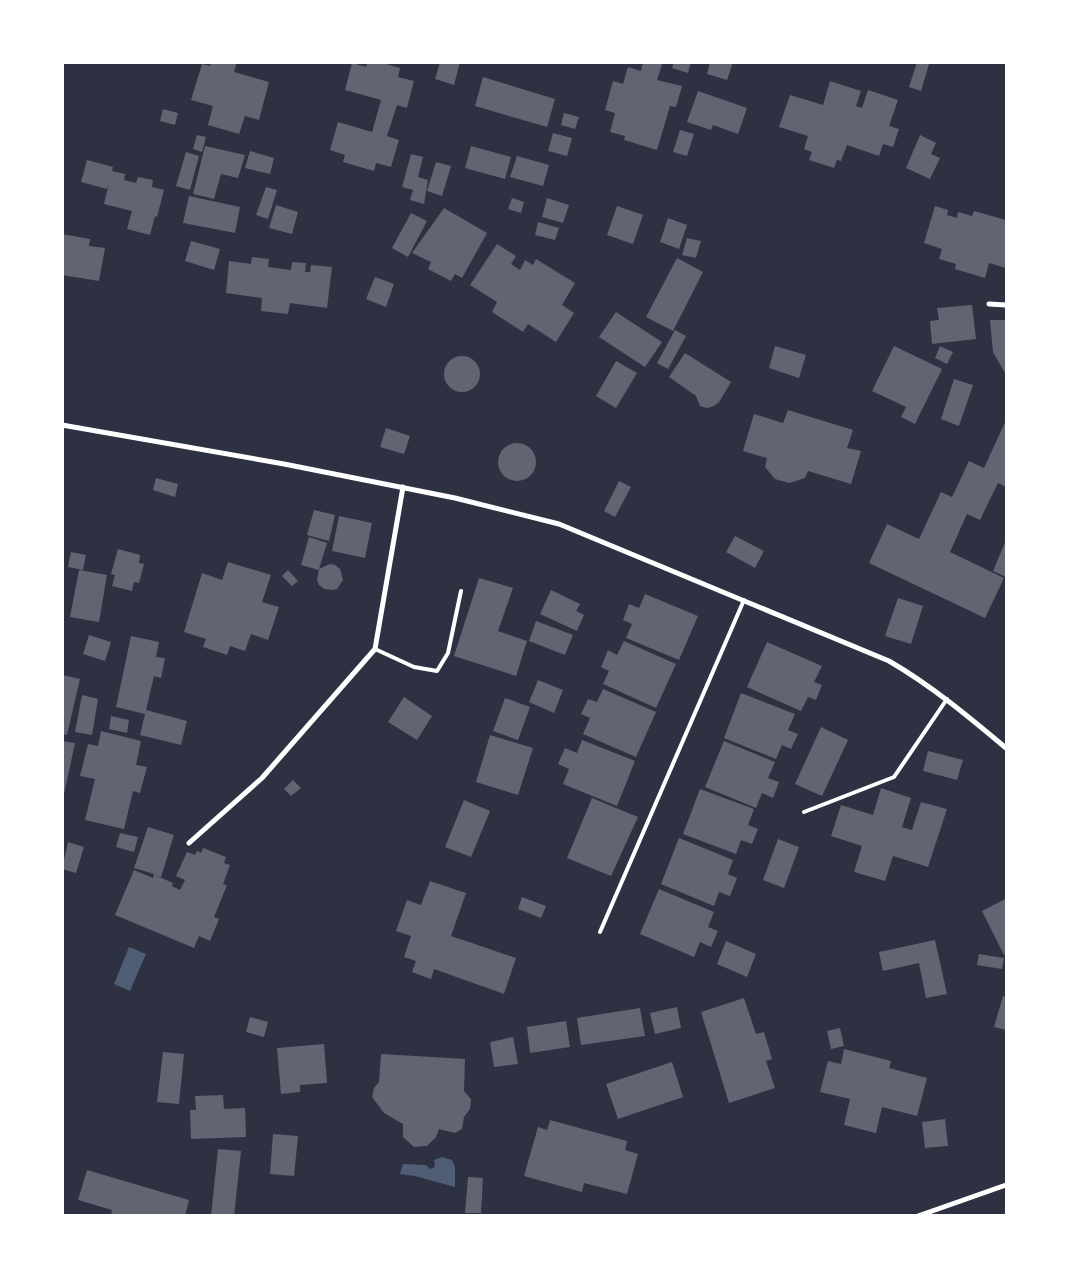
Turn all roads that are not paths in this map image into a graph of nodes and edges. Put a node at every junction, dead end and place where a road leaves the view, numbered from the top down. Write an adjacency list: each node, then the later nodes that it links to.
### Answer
1 (989, 304): 2 (street)
2 (1006, 305)
3 (62, 425): 4 (street)
4 (403, 487): 6 (street); 7 (street)
5 (462, 591): 7 (lane)
6 (744, 600): 8 (street); 12 (lane)
7 (375, 649): 11 (street)
8 (947, 699): 9 (street); 10 (lane)
9 (1006, 748)
10 (804, 812)
11 (189, 844)
12 (600, 932)
13 (1006, 1185): 14 (street)
14 (918, 1216)

